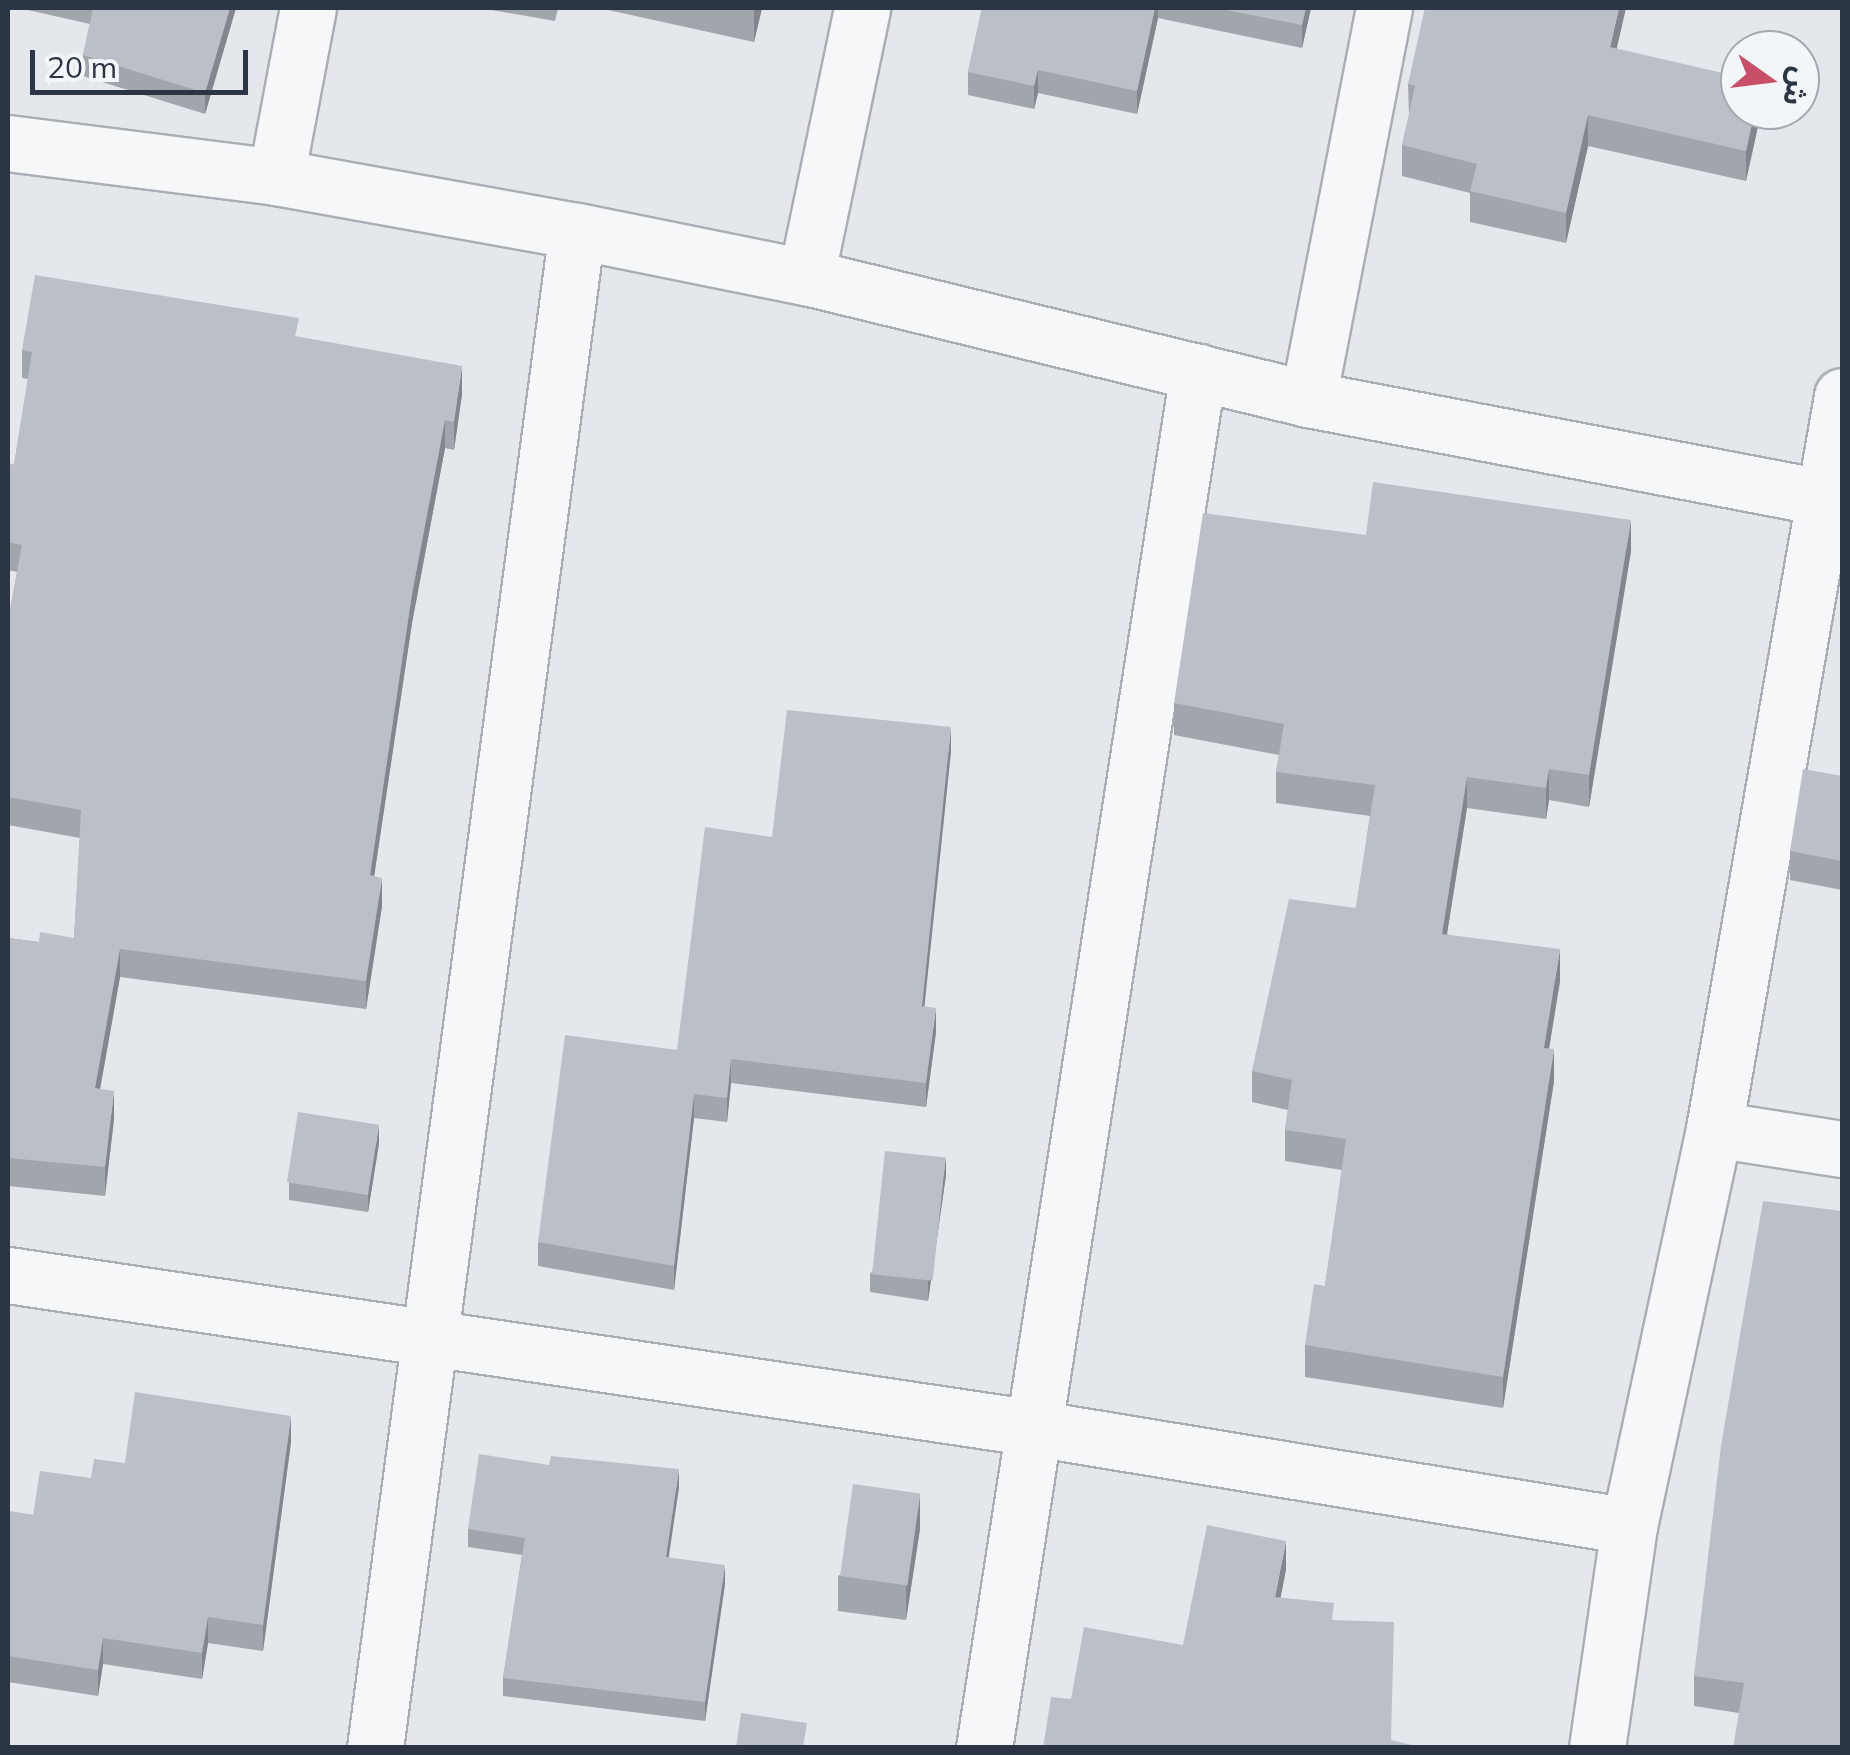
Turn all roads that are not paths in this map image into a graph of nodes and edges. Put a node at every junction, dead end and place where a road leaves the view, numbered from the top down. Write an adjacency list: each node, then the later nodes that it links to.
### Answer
1 (308, 8): 5 (street)
2 (862, 8): 7 (street)
3 (1384, 8): 10 (street)
4 (8, 143): 5 (street)
5 (276, 177): 6 (street)
6 (578, 231): 7 (street); 15 (street)
7 (806, 277): 8 (street)
8 (1198, 372): 10 (street); 16 (street)
9 (1842, 396): 11 (street)
10 (1308, 399): 11 (street)
11 (1833, 499): 12 (street)
12 (1714, 1129): 13 (street); 17 (street)
13 (1842, 1149)
14 (8, 1274): 15 (street)
15 (430, 1335): 16 (street); 18 (street)
16 (1034, 1428): 17 (street); 19 (street)
17 (1628, 1526): 20 (street)
18 (375, 1748)
19 (984, 1748)
20 (1597, 1748)

